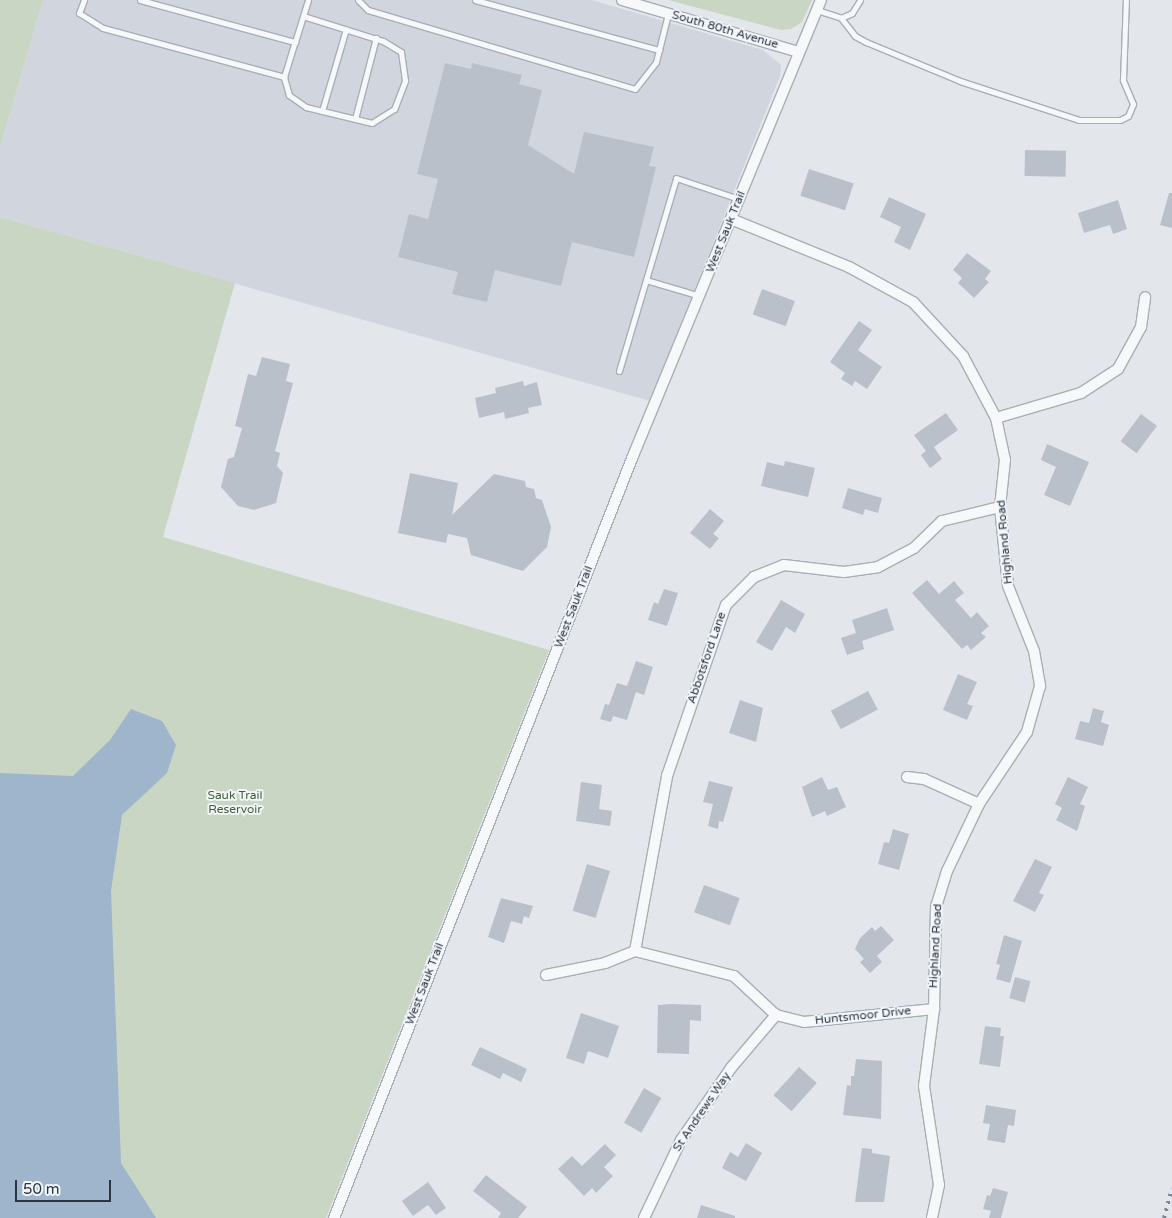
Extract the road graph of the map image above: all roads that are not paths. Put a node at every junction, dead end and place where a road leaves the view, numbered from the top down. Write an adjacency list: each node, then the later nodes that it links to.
1 (84, 0): 18 (lane)
2 (140, 0): 15 (lane)
3 (308, 0): 11 (lane)
4 (358, 0): 16 (lane)
5 (474, 0): 16 (lane)
6 (622, 0): 10 (street, South 80th Avenue)
7 (860, 0): 12 (lane)
8 (1126, 0): 12 (lane)
9 (819, 5): 12 (lane); 17 (street, West Sauk Trail)
10 (668, 14): 16 (lane); 17 (street, South 80th Avenue)
11 (303, 16): 13 (lane); 15 (lane)
12 (840, 18)
13 (346, 29): 14 (lane); 19 (lane)
14 (376, 38): 20 (lane); 20 (lane)
15 (295, 42): 18 (lane)
16 (659, 50)
17 (799, 52): 21 (street, West Sauk Trail)
18 (284, 77): 19 (lane)
19 (322, 111): 20 (lane)
20 (355, 119)
21 (740, 199): 22 (street, West Sauk Trail); 23 (lane)
22 (731, 219): 24 (street, West Sauk Trail); 27 (street, Highland Road)
23 (646, 280): 24 (lane); 26 (lane)
24 (700, 296): 35 (street, West Sauk Trail)
25 (1145, 297): 27 (street)
26 (619, 371)
27 (996, 418): 28 (street, Highland Road)
28 (1000, 507): 30 (street, Highland Road); 31 (street, Abbotsford Lane)
29 (906, 777): 30 (street)
30 (979, 804): 33 (street, Highland Road)
31 (635, 951): 32 (street); 34 (street)
32 (546, 975)
33 (934, 1009): 34 (street, Huntsmoor Drive); 37 (street, Highland Road)
34 (776, 1015): 36 (street, St Andrews Way)
35 (334, 1218)
36 (644, 1218)
37 (932, 1218)

